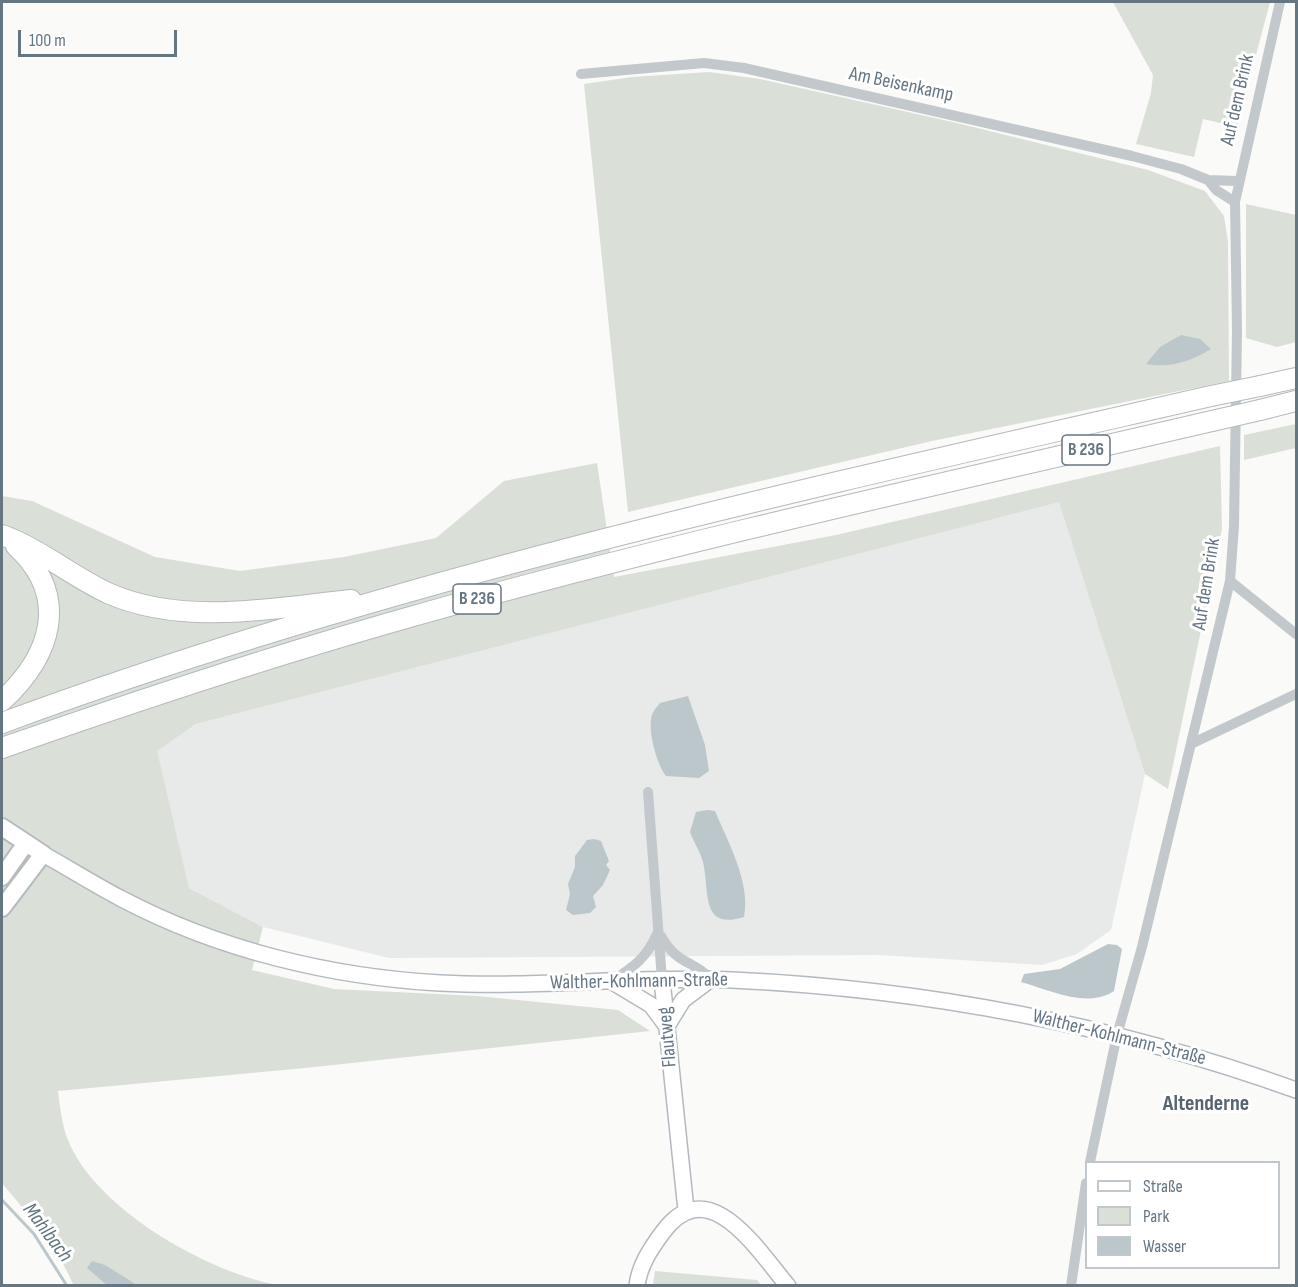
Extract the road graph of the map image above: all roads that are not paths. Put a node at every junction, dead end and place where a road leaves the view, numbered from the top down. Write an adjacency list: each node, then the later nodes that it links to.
1 (1280, 2): 4 (street, Auf dem Brink)
2 (581, 74): 3 (street, Am Beisenkamp)
3 (1208, 180): 4 (street, Am Beisenkamp); 5 (street, Am Beisenkamp)
4 (1238, 181): 5 (street, Auf dem Brink)
5 (1235, 202): 9 (street, Auf dem Brink)
6 (1296, 378): 10 (highway, B 236, bridge)
7 (1296, 402): 16 (highway, B 236, bridge)
8 (3, 536): 10 (highway); 13 (highway)
9 (1230, 580): 11 (street); 15 (street, Auf dem Brink)
10 (387, 597): 14 (highway, B 236)
11 (1296, 634)
12 (1296, 694): 15 (street)
13 (2, 701)
14 (2, 723)
15 (1193, 743): 28 (street, Auf dem Brink)
16 (2, 748)
17 (648, 792): 23 (street, Flautweg)
18 (2, 827): 19 (main road, Walther-Kohlmann-Straße)
19 (26, 843): 20 (main road, Walther-Kohlmann-Straße); 21 (main road)
20 (43, 854): 22 (main road); 26 (main road, Walther-Kohlmann-Straße)
21 (2, 877)
22 (2, 908)
23 (658, 931): 24 (street, Flautweg); 25 (street); 26 (street)
24 (662, 980): 25 (main road, Walther-Kohlmann-Straße); 26 (main road, Walther-Kohlmann-Straße); 27 (main road, Flautweg)
25 (711, 980): 27 (main road); 28 (main road, Walther-Kohlmann-Straße)
26 (611, 981): 27 (main road)
27 (667, 1026): 32 (main road, Flautweg)
28 (1116, 1035): 29 (main road, Walther-Kohlmann-Straße); 30 (street, Auf dem Brink)
29 (1296, 1090)
30 (1090, 1161)
31 (1085, 1191): 35 (street)
32 (686, 1210): 33 (main road); 34 (main road)
33 (636, 1286)
34 (788, 1286)
35 (1071, 1286)

